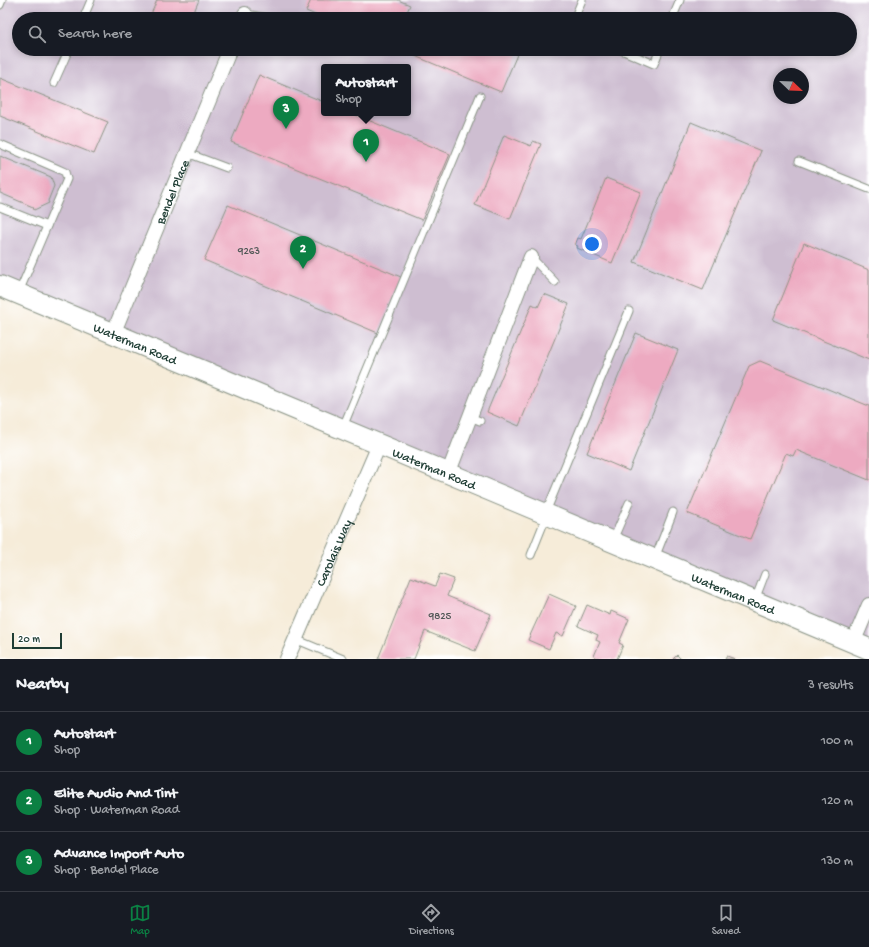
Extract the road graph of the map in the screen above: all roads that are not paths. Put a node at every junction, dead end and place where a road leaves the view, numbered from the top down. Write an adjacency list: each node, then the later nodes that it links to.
1 (2, 0): 5 (lane)
2 (91, 0): 6 (lane)
3 (582, 0): 7 (lane)
4 (680, 0): 8 (lane)
5 (0, 5)
6 (86, 12)
7 (577, 12)
8 (675, 12)
9 (66, 56): 13 (lane)
10 (227, 56): 16 (street, Bendel Place)
11 (635, 56): 12 (lane)
12 (657, 56)
13 (54, 83)
14 (480, 96): 28 (lane)
15 (0, 144): 21 (lane)
16 (188, 153): 18 (lane); 27 (street, Bendel Place)
17 (798, 161): 19 (lane)
18 (228, 168)
19 (869, 189)
20 (0, 207): 21 (lane)
21 (47, 226): 25 (lane)
22 (531, 257): 23 (lane); 30 (street)
23 (555, 282)
24 (0, 286): 25 (main road, Waterman Road)
25 (18, 294): 27 (main road, Waterman Road)
26 (629, 311): 33 (lane)
27 (114, 334): 28 (main road, Waterman Road)
28 (342, 430): 29 (main road, Waterman Road)
29 (379, 445): 30 (main road, Waterman Road); 40 (street, Carolais Way)
30 (448, 474): 33 (main road, Waterman Road)
31 (629, 503): 34 (lane)
32 (673, 512): 36 (lane)
33 (546, 515): 34 (main road, Waterman Road); 35 (lane)
34 (612, 542): 36 (main road, Waterman Road)
35 (531, 555)
36 (654, 560): 38 (main road, Waterman Road)
37 (765, 574): 38 (lane)
38 (754, 601): 41 (main road, Waterman Road)
39 (869, 605): 41 (street)
40 (295, 639): 42 (street, Carolais Way); 43 (lane)
41 (856, 650)
42 (287, 659)
43 (343, 659)

